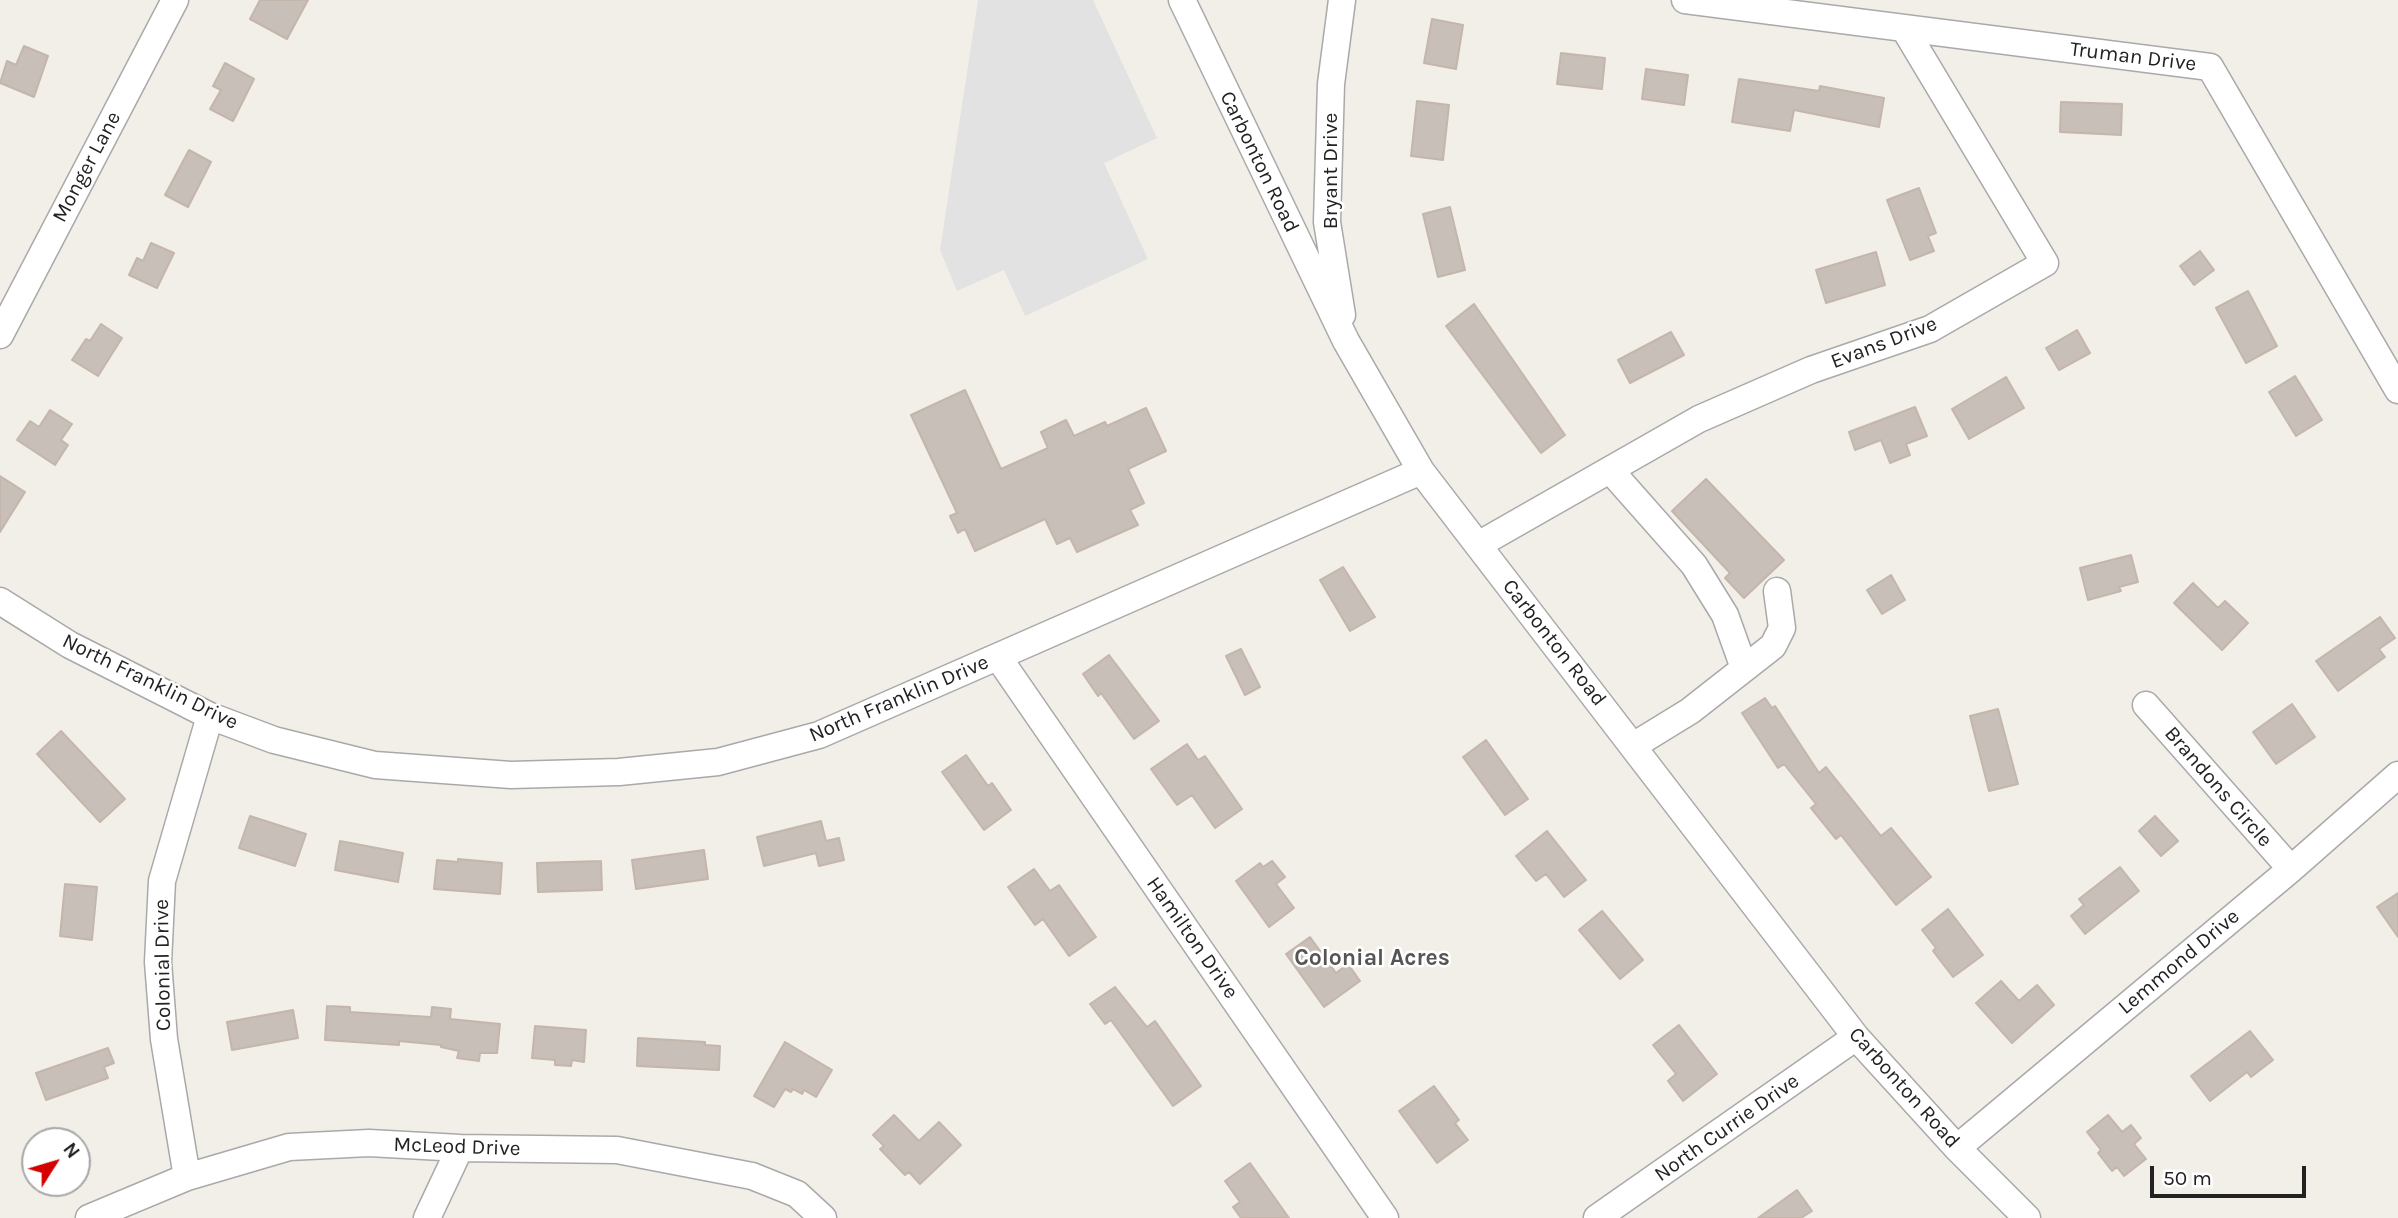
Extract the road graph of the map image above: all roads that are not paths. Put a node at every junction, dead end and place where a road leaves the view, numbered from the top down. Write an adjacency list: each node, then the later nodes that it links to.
1 (175, 0): 6 (street, Monger Lane)
2 (1182, 0): 7 (street, Carbonton Road)
3 (1342, 0): 7 (street, Bryant Drive)
4 (1685, 0): 5 (street, Truman Drive)
5 (1904, 28): 8 (street, Truman Drive); 9 (street, Evans Drive)
6 (0, 335)
7 (1346, 341): 10 (street, Carbonton Road)
8 (2398, 390)
9 (1610, 470): 11 (street, Evans Drive); 15 (street)
10 (1421, 471): 11 (street, Carbonton Road); 14 (street, North Franklin Drive)
11 (1478, 545): 18 (street, Carbonton Road)
12 (1777, 591): 15 (street)
13 (0, 601): 17 (street, North Franklin Drive)
14 (998, 657): 17 (street, North Franklin Drive); 28 (street, Hamilton Drive)
15 (1744, 668): 18 (street)
16 (2146, 705): 20 (street, Brandons Circle)
17 (210, 716): 24 (street, Colonial Drive)
18 (1633, 746): 21 (street, Carbonton Road)
19 (2398, 775): 20 (street, Lemmond Drive)
20 (2291, 869): 22 (street, Lemmond Drive)
21 (1856, 1037): 22 (street, Carbonton Road); 29 (street, North Currie Drive)
22 (1957, 1147): 30 (street, Carbonton Road)
23 (460, 1148): 24 (street, McLeod Drive); 26 (street); 27 (street, McLeod Drive)
24 (187, 1177): 25 (street, McLeod Drive)
25 (89, 1218)
26 (427, 1218)
27 (823, 1218)
28 (1385, 1218)
29 (1597, 1218)
30 (2027, 1218)

